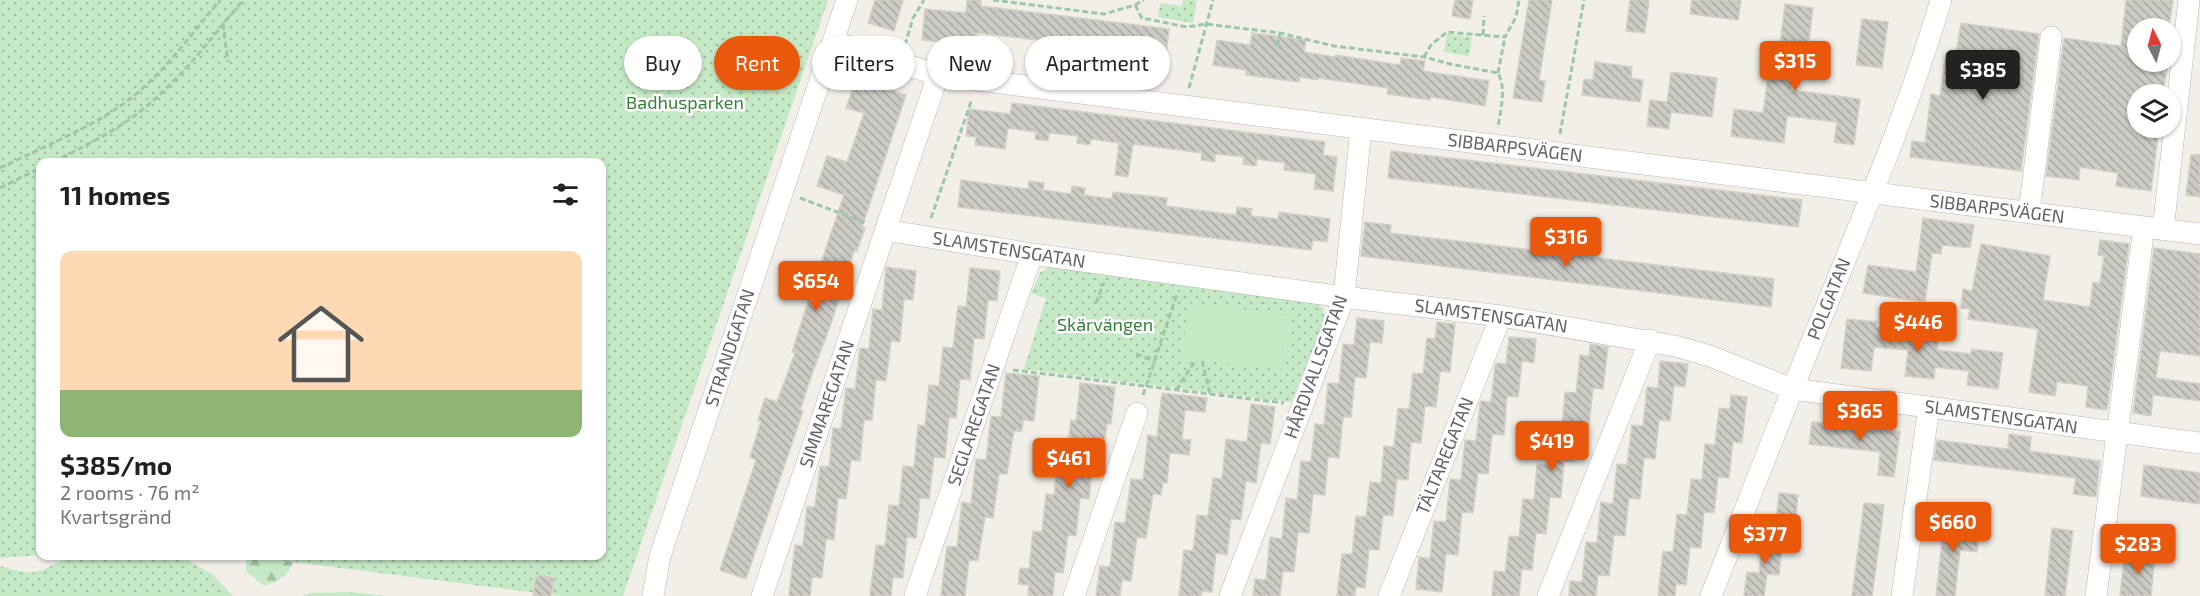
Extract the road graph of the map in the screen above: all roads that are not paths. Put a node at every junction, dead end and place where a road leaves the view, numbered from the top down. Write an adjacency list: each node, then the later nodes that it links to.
1 (847, 0): 4 (street, STRANDGATAN)
2 (1941, 0): 10 (street, POLGATAN)
3 (2189, 0): 12 (street)
4 (836, 36)
5 (2051, 37): 11 (street)
6 (1013, 84): 9 (street, SIBBARPSVÄGEN)
7 (817, 90): 24 (street, STRANDGATAN)
8 (933, 90): 13 (street, SIMMAREGATAN)
9 (1361, 128): 10 (street, SIBBARPSVÄGEN); 16 (street, HÅRDVALLSGATAN)
10 (1872, 193): 11 (street, SIBBARPSVÄGEN); 19 (street, POLGATAN)
11 (2029, 213): 12 (street, SIBBARPSVÄGEN)
12 (2154, 228): 14 (street, SIBBARPSVÄGEN); 22 (street)
13 (885, 230): 15 (street, SLAMSTENSGATAN); 25 (street, SIMMAREGATAN)
14 (2200, 234)
15 (1032, 254): 16 (street, SLAMSTENSGATAN); 26 (street, SEGLAREGATAN)
16 (1344, 297): 17 (street, SLAMSTENSGATAN); 28 (street, HÅRDVALLSGATAN)
17 (1501, 316): 18 (street, SLAMSTENSGATAN); 29 (street, TÄLTAREGATAN)
18 (1650, 340): 19 (street, SLAMSTENSGATAN); 30 (street)
19 (1792, 389): 20 (street, SLAMSTENSGATAN); 31 (street, POLGATAN)
20 (1929, 407): 22 (street, SLAMSTENSGATAN); 32 (street)
21 (1137, 413): 27 (street)
22 (2118, 432): 23 (street, SLAMSTENSGATAN); 33 (street)
23 (2200, 443)
24 (653, 596)
25 (762, 596)
26 (915, 596)
27 (1074, 596)
28 (1230, 596)
29 (1389, 596)
30 (1548, 596)
31 (1711, 596)
32 (1902, 596)
33 (2096, 596)

